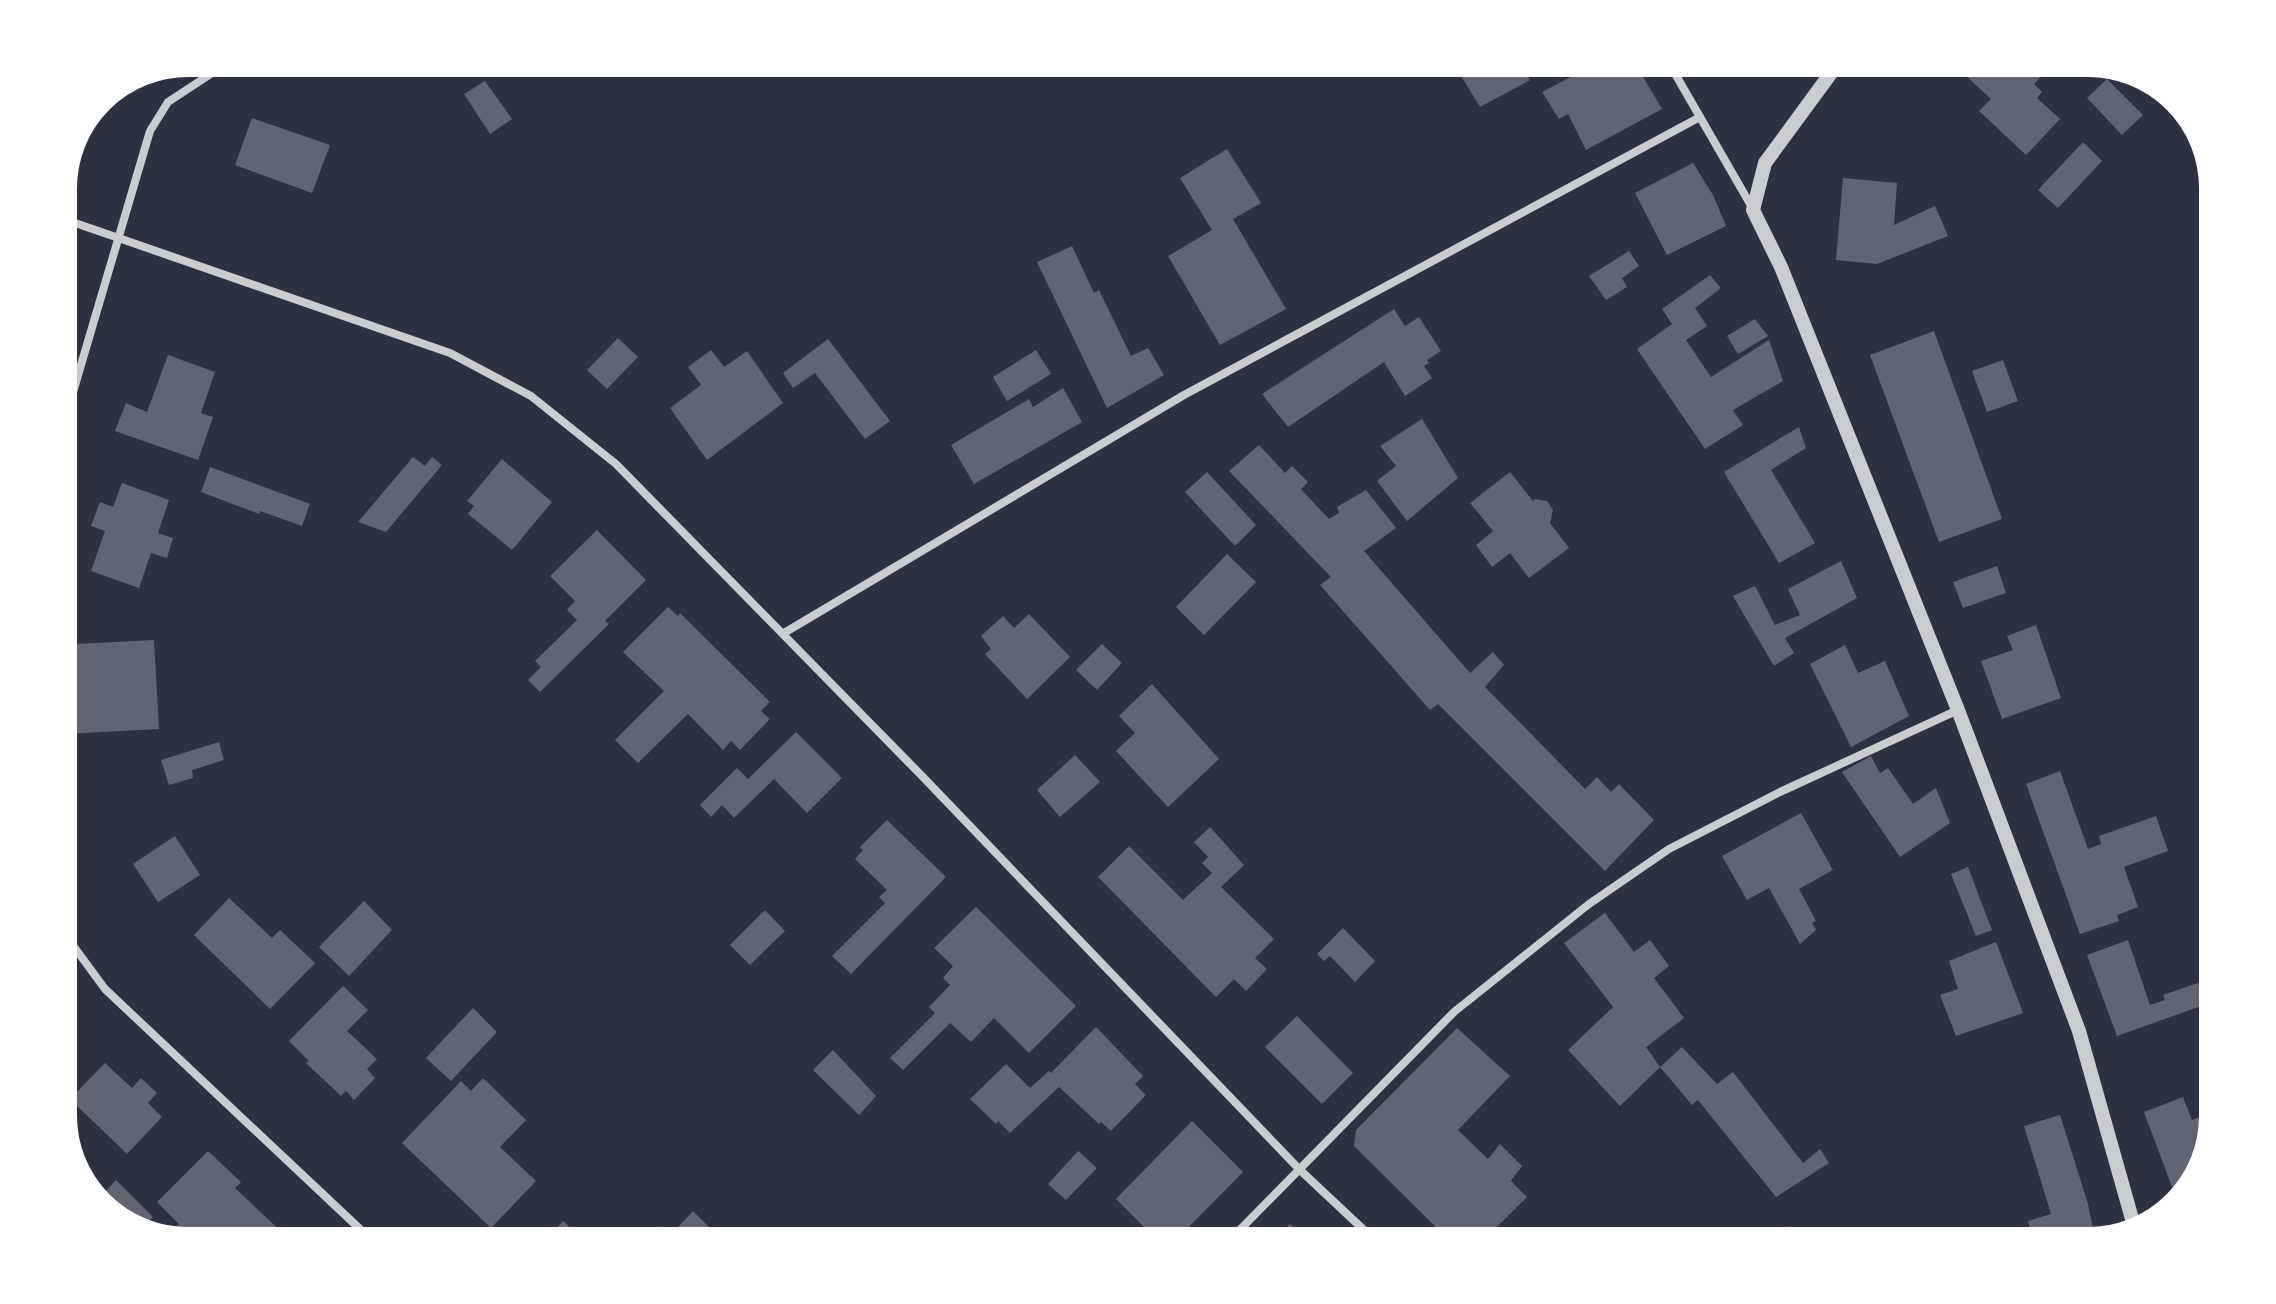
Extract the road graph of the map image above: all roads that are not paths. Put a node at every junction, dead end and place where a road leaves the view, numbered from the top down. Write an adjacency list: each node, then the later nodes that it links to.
1 (214, 72): 7 (street)
2 (1674, 72): 4 (street)
3 (1832, 72): 5 (street)
4 (1700, 117): 5 (street); 9 (street)
5 (1753, 210): 10 (street)
6 (72, 222): 7 (street)
7 (117, 239): 8 (street); 9 (street)
8 (72, 395)
9 (784, 633): 12 (street)
10 (1958, 710): 12 (street); 13 (street)
11 (72, 944): 14 (street)
12 (1300, 1170): 15 (street); 16 (street)
13 (2133, 1222)
14 (363, 1232)
15 (1238, 1232)
16 (1366, 1232)

